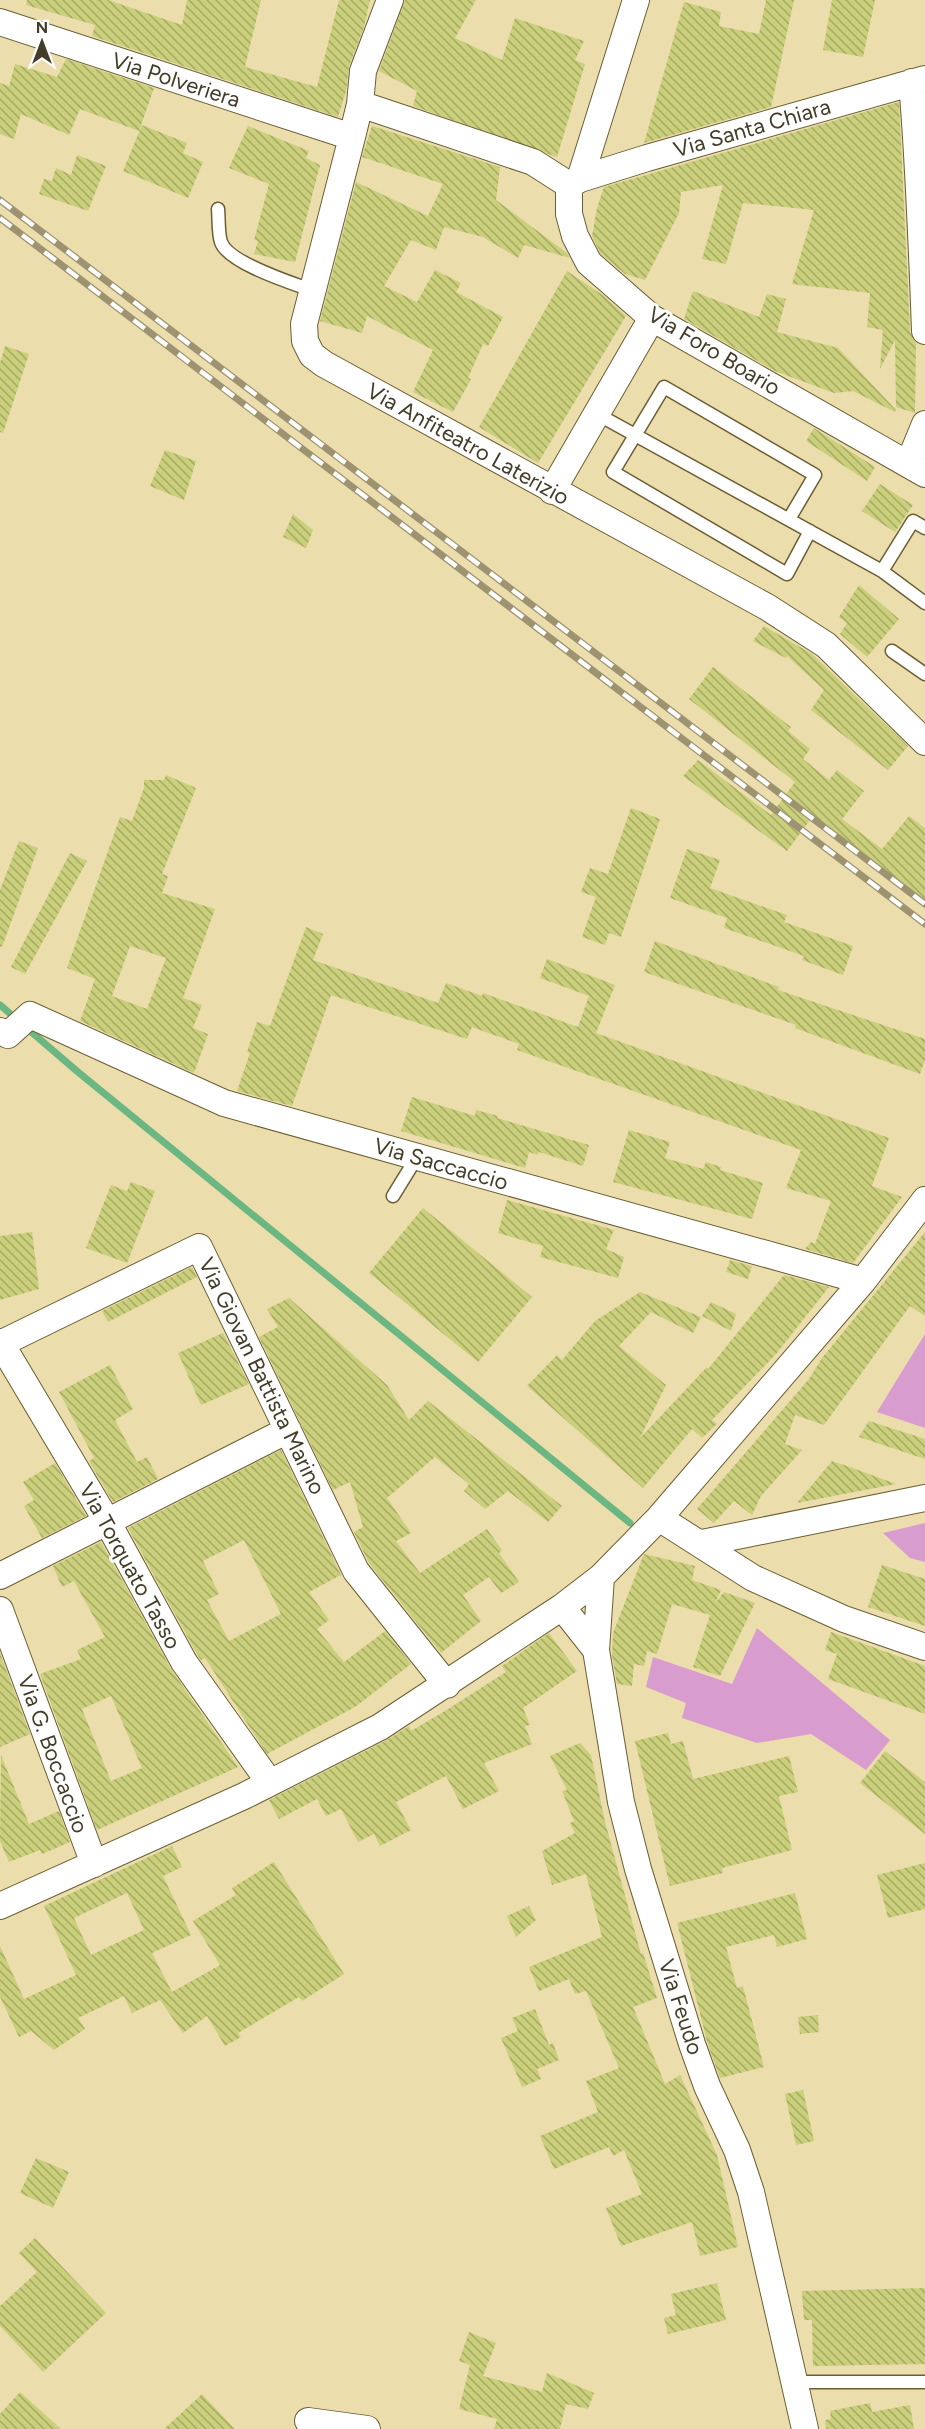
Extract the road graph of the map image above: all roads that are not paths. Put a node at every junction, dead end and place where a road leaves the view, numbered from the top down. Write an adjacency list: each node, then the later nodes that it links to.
1 (390, 0): 5 (street, Via Anfiteatro Laterizio)
2 (636, 0): 7 (street, Via Foro Boario)
3 (0, 22): 6 (street, Via Polveriera)
4 (918, 80): 7 (street, Via Santa Chiara); 10 (street)
5 (360, 104): 6 (street, Via Anfiteatro Laterizio); 7 (street)
6 (352, 137): 9 (street, Via Anfiteatro Laterizio)
7 (574, 182): 11 (street, Via Foro Boario)
8 (218, 209): 9 (lane)
9 (311, 290): 16 (street, Via Anfiteatro Laterizio)
10 (925, 315)
11 (652, 318): 12 (street); 15 (street, Via Foro Boario)
12 (597, 414): 14 (lane); 16 (street)
13 (925, 424): 15 (street)
14 (636, 434): 17 (lane); 17 (lane); 19 (lane)
15 (917, 469)
16 (552, 491): 24 (street, Via Anfiteatro Laterizio)
17 (789, 519): 19 (lane)
18 (925, 528): 20 (lane)
19 (810, 531): 20 (lane)
20 (882, 571): 21 (lane)
21 (925, 603)
22 (892, 651): 23 (lane)
23 (925, 674)
24 (925, 742)
25 (4, 1033): 26 (street, Via Saccaccio)
26 (417, 1157): 27 (lane); 29 (street, Via Saccaccio)
27 (393, 1196)
28 (925, 1200): 29 (street)
29 (863, 1281): 33 (street)
30 (0, 1343): 31 (street, Via Giovan Battista Marino); 34 (street, Via Torquato Tasso)
31 (288, 1430): 34 (street); 42 (street, Via Giovan Battista Marino)
32 (925, 1498): 35 (street)
33 (659, 1518): 35 (street); 37 (street)
34 (108, 1523): 36 (street); 43 (street, Via Torquato Tasso)
35 (702, 1543): 40 (street)
36 (0, 1576)
37 (601, 1577): 38 (street); 41 (street, Via Feudo)
38 (562, 1607): 41 (street); 42 (street)
39 (0, 1610): 44 (street, Via G. Boccaccio)
40 (925, 1647)
41 (596, 1650): 46 (street, Via Feudo)
42 (447, 1685): 43 (street)
43 (270, 1783): 44 (street)
44 (94, 1864): 45 (street)
45 (0, 1906)
46 (795, 2382): 47 (lane); 50 (street, Via Feudo)
47 (925, 2382)
48 (308, 2421): 49 (street)
49 (367, 2429)
50 (805, 2429)

